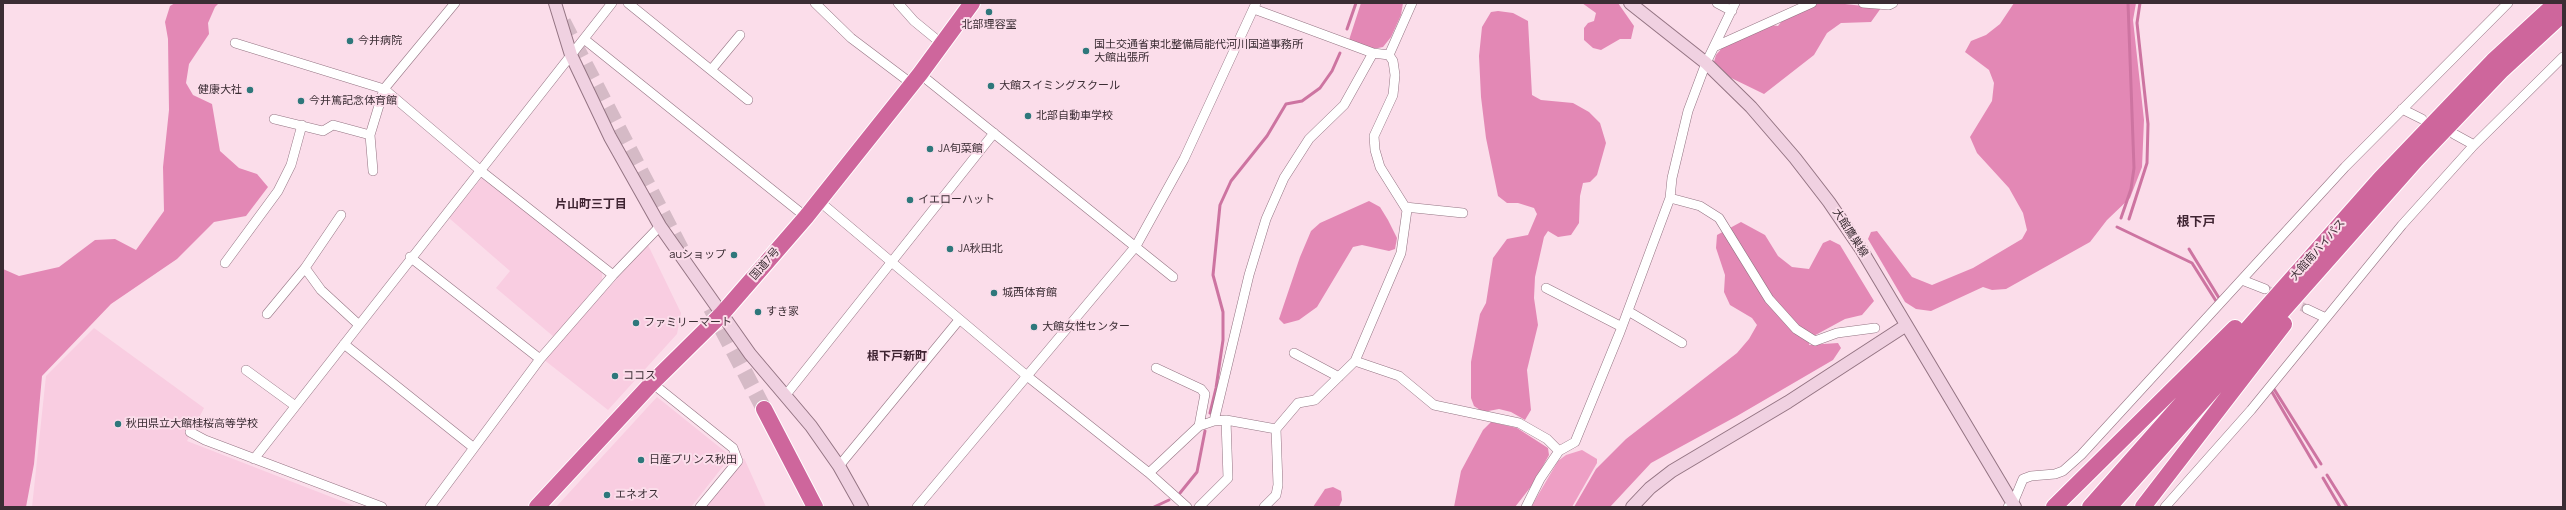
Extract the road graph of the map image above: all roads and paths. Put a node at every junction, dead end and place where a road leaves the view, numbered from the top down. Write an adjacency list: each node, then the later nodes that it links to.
1 (455, 3): 31 (street)
2 (555, 3): 25 (street)
3 (612, 3): 20 (street)
4 (628, 3): 29 (street)
5 (815, 3): 30 (street)
6 (898, 3): 22 (street)
7 (972, 3): 22 (highway, 国道7号)
8 (1412, 3): 26 (street)
9 (1630, 3): 28 (street, 大館鷹巣線)
10 (1717, 3): 17 (street)
11 (1812, 3): 23 (street)
12 (1862, 3): 13 (street)
13 (1893, 3)
14 (2508, 3): 33 (street)
15 (2556, 3): 43 (highway, 大館南バイパス)
16 (1255, 6): 24 (street); 52 (street)
17 (1733, 7): 23 (street)
18 (2563, 14): 47 (highway, 大館南バイパス)
19 (740, 35): 29 (street)
20 (584, 39): 25 (street); 50 (street)
21 (235, 43): 31 (street)
22 (942, 44): 30 (highway, 国道7号)
23 (1714, 47): 28 (street)
24 (1373, 53): 26 (street); 86 (street)
25 (571, 55): 42 (street); 51 (street)
26 (1389, 55): 46 (street)
27 (2563, 57): 40 (street)
28 (1706, 63): 44 (street); 69 (street, 大館鷹巣線)
29 (711, 70): 32 (street)
30 (916, 79): 37 (street); 45 (highway, 国道7号)
31 (384, 89): 39 (street); 42 (street)
32 (748, 100)
33 (2402, 109): 35 (street); 59 (street)
34 (274, 119): 36 (street)
35 (2422, 119)
36 (302, 126): 39 (street); 55 (street)
37 (994, 133): 52 (street); 54 (street)
38 (2454, 134): 40 (street)
39 (370, 135): 41 (street)
40 (2474, 145): 66 (street)
41 (373, 171)
42 (481, 171): 53 (street); 57 (street)
43 (2380, 179): 110 (highway); 111 (highway, 大館南バイパス)
44 (1670, 198): 63 (street); 71 (street)
45 (819, 201): 50 (highway, 国道7号); 54 (street)
46 (1405, 207): 48 (street); 76 (street)
47 (2370, 212): 112 (highway, 大館南バイパス); 113 (highway)
48 (1463, 213)
49 (340, 215): 56 (street)
50 (806, 217): 65 (highway, 国道7号)
51 (660, 226): 57 (street); 65 (street)
52 (1136, 246): 58 (street); 79 (street)
53 (410, 257): 68 (street); 75 (street)
54 (893, 262): 67 (street); 82 (street)
55 (225, 263)
56 (305, 268): 64 (street); 68 (street)
57 (612, 275): 75 (street)
58 (1173, 277)
59 (2242, 280): 61 (street); 96 (street)
60 (1546, 288): 70 (street)
61 (2265, 289)
62 (2306, 309): 66 (street)
63 (1628, 311): 70 (street); 72 (street)
64 (267, 314)
65 (721, 315): 81 (highway, 国道7号); 82 (street)
66 (2326, 318): 114 (street)
67 (959, 320): 79 (street); 93 (street)
68 (359, 325): 73 (street)
69 (1905, 326): 96 (street, 大館鷹巣線); 109 (street)
70 (1622, 327): 91 (street)
71 (1875, 328)
72 (1682, 343)
73 (344, 344): 83 (street); 90 (street)
74 (1294, 353): 80 (street)
75 (540, 359): 90 (street)
76 (1355, 361): 80 (street); 91 (street)
77 (1156, 368): 87 (street)
78 (246, 370): 83 (street)
79 (1027, 376): 94 (street); 104 (street)
80 (1339, 377): 88 (street)
81 (652, 383): 99 (highway, 国道7号); 100 (street)
82 (786, 396): 93 (street)
83 (294, 405): 92 (street)
84 (764, 409): 95 (highway)
85 (1226, 420): 86 (street); 88 (street); 106 (street)
86 (1214, 421): 87 (street)
87 (1199, 426): 94 (street)
88 (1276, 429): 107 (street)
89 (190, 432): 92 (street)
90 (474, 448): 98 (street)
91 (1559, 451): 108 (street)
92 (254, 459): 97 (street)
93 (839, 466): 103 (street)
94 (1149, 473): 105 (street)
95 (797, 474): 101 (highway); 102 (highway)
96 (2012, 506)
97 (382, 507)
98 (430, 507)
99 (538, 507)
100 (700, 507)
101 (811, 507)
102 (815, 507)
103 (862, 507)
104 (917, 507)
105 (1187, 507)
106 (1199, 507)
107 (1264, 507)
108 (1526, 507)
109 (1632, 507)
110 (2054, 507)
111 (2090, 507)
112 (2109, 507)
113 (2144, 507)
114 (2165, 507)

